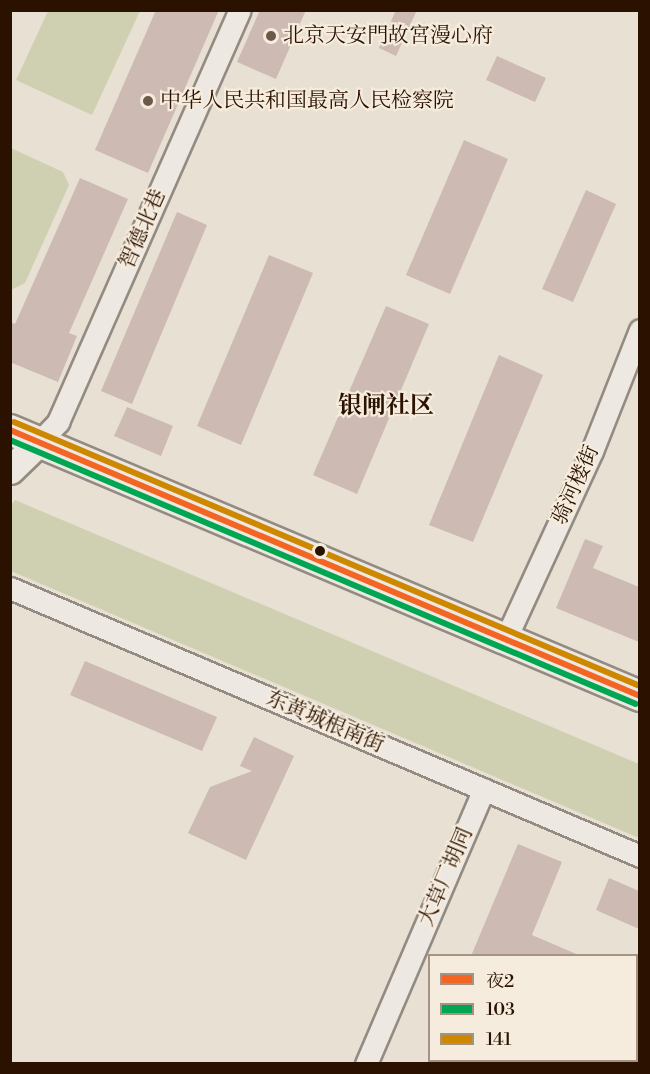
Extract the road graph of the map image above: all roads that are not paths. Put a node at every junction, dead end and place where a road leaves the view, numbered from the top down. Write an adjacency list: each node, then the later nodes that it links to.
1 (240, 10): 4 (street, 智德北巷)
2 (639, 330): 7 (street, 骑河楼街)
3 (10, 430): 4 (main road)
4 (39, 442): 5 (street); 7 (main road)
5 (10, 470)
6 (10, 588): 9 (street, 东黄城根南街)
7 (506, 638): 8 (main road)
8 (639, 696)
9 (484, 789): 10 (street, 东黄城根南街); 11 (street, 大草厂胡同)
10 (639, 856)
11 (422, 953): 12 (street, 大草厂胡同)
12 (366, 1064)

